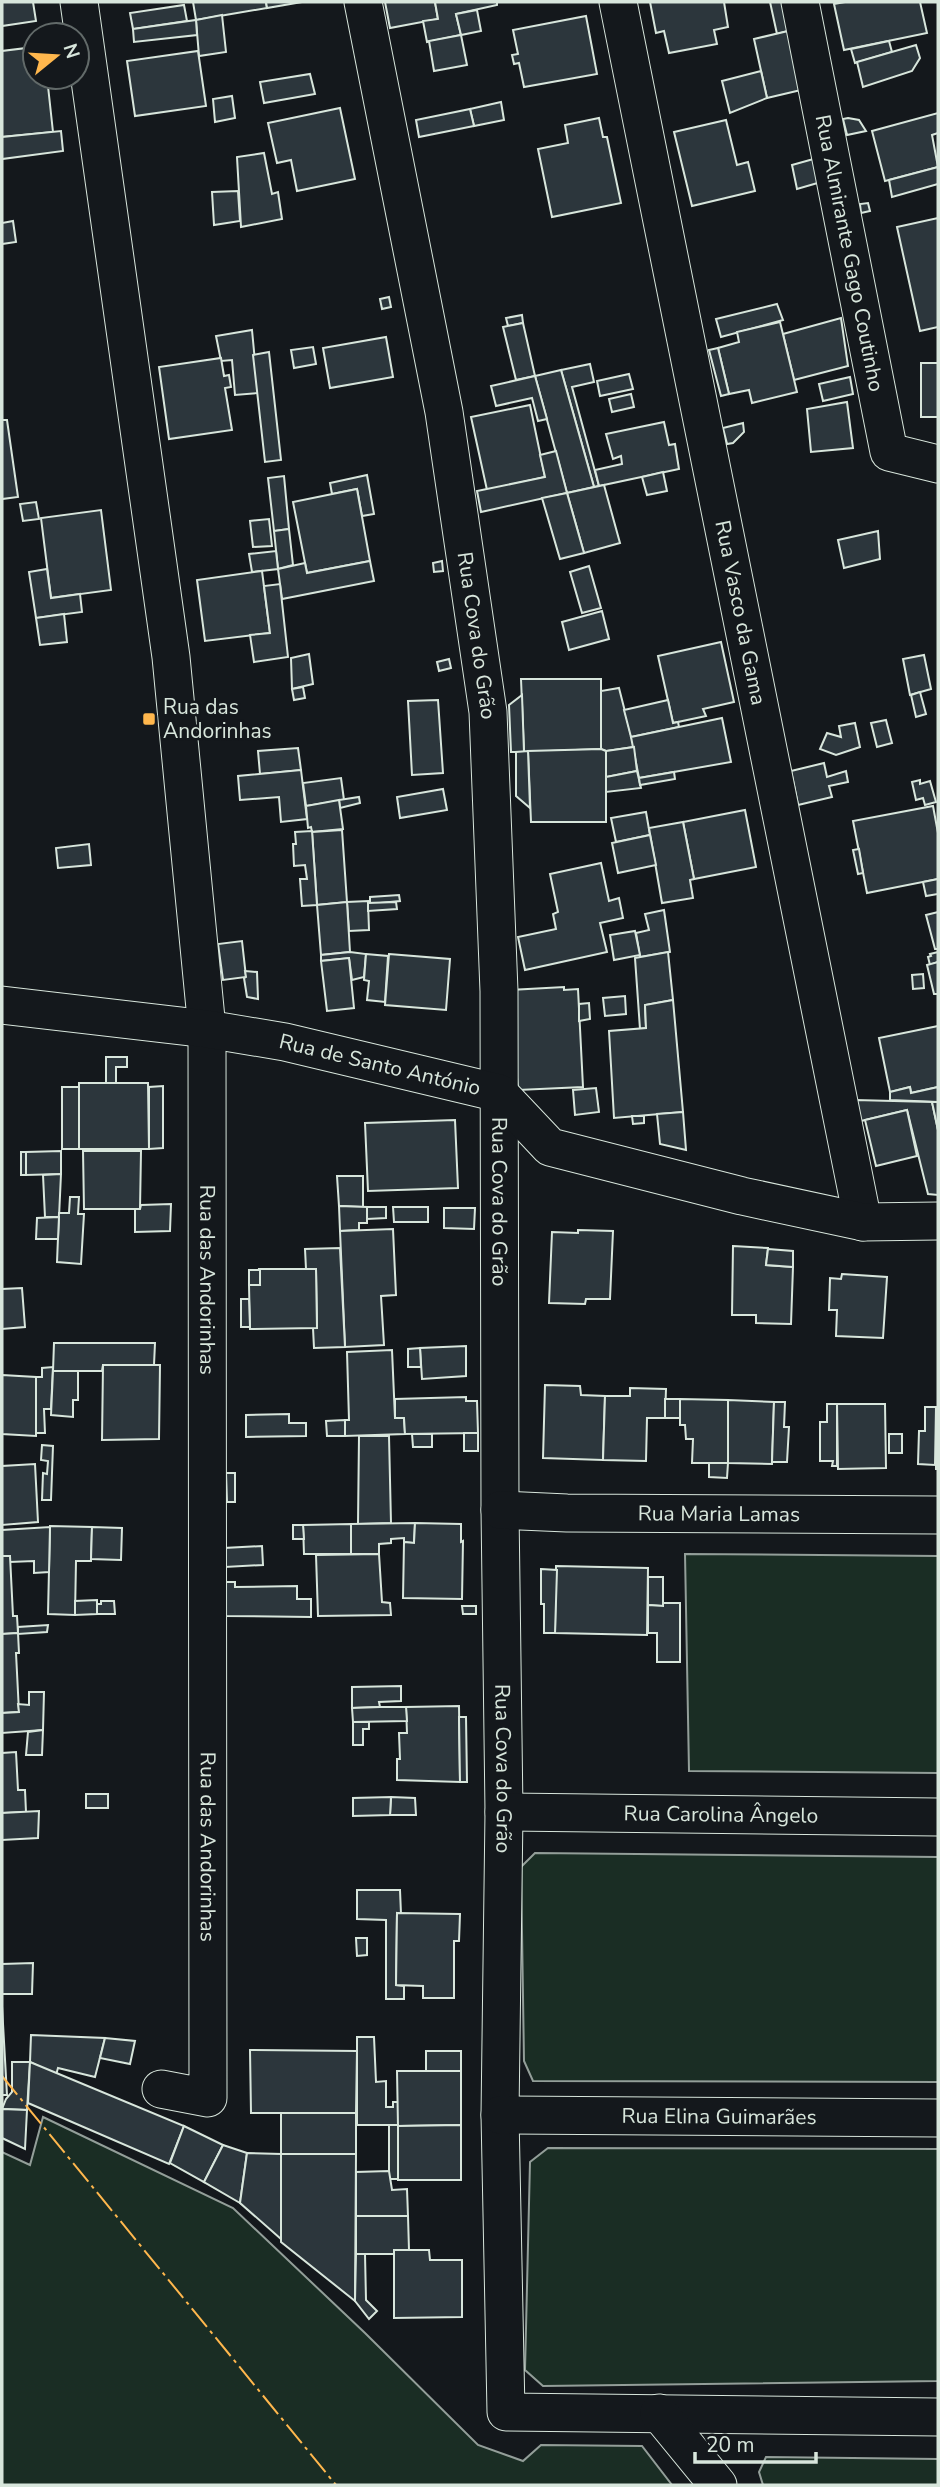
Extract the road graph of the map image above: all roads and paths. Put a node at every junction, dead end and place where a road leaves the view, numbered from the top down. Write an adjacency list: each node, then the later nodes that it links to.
1 (79, 2): 7 (street, Rua das Andorinhas)
2 (363, 2): 8 (street, Rua Cova do Grão)
3 (618, 2): 10 (street, Rua Vasco da Gama)
4 (800, 2): 5 (street, Rua Almirante Gago Coutinho)
5 (938, 464)
6 (2, 1005): 7 (street, Rua de Santo António)
7 (207, 1029): 8 (street, Rua de Santo António); 15 (street, Rua das Andorinhas)
8 (499, 1093): 10 (street, Rua de Santo António); 11 (street, Rua Cova do Grão)
9 (938, 1221): 10 (street, Rua de Santo António)
10 (863, 1222)
11 (500, 1510): 12 (street, Rua Maria Lamas); 13 (street, Rua Cova do Grão)
12 (938, 1516)
13 (504, 1812): 14 (street, Rua Carolina Ângelo); 16 (street, Rua Cova do Grão)
14 (938, 1817)
15 (162, 2089)
16 (500, 2115): 17 (street, Rua Elina Guimarães); 18 (street, Rua Cova do Grão)
17 (938, 2119)
18 (659, 2413): 19 (street); 20 (street)
19 (938, 2417)
20 (718, 2485)

